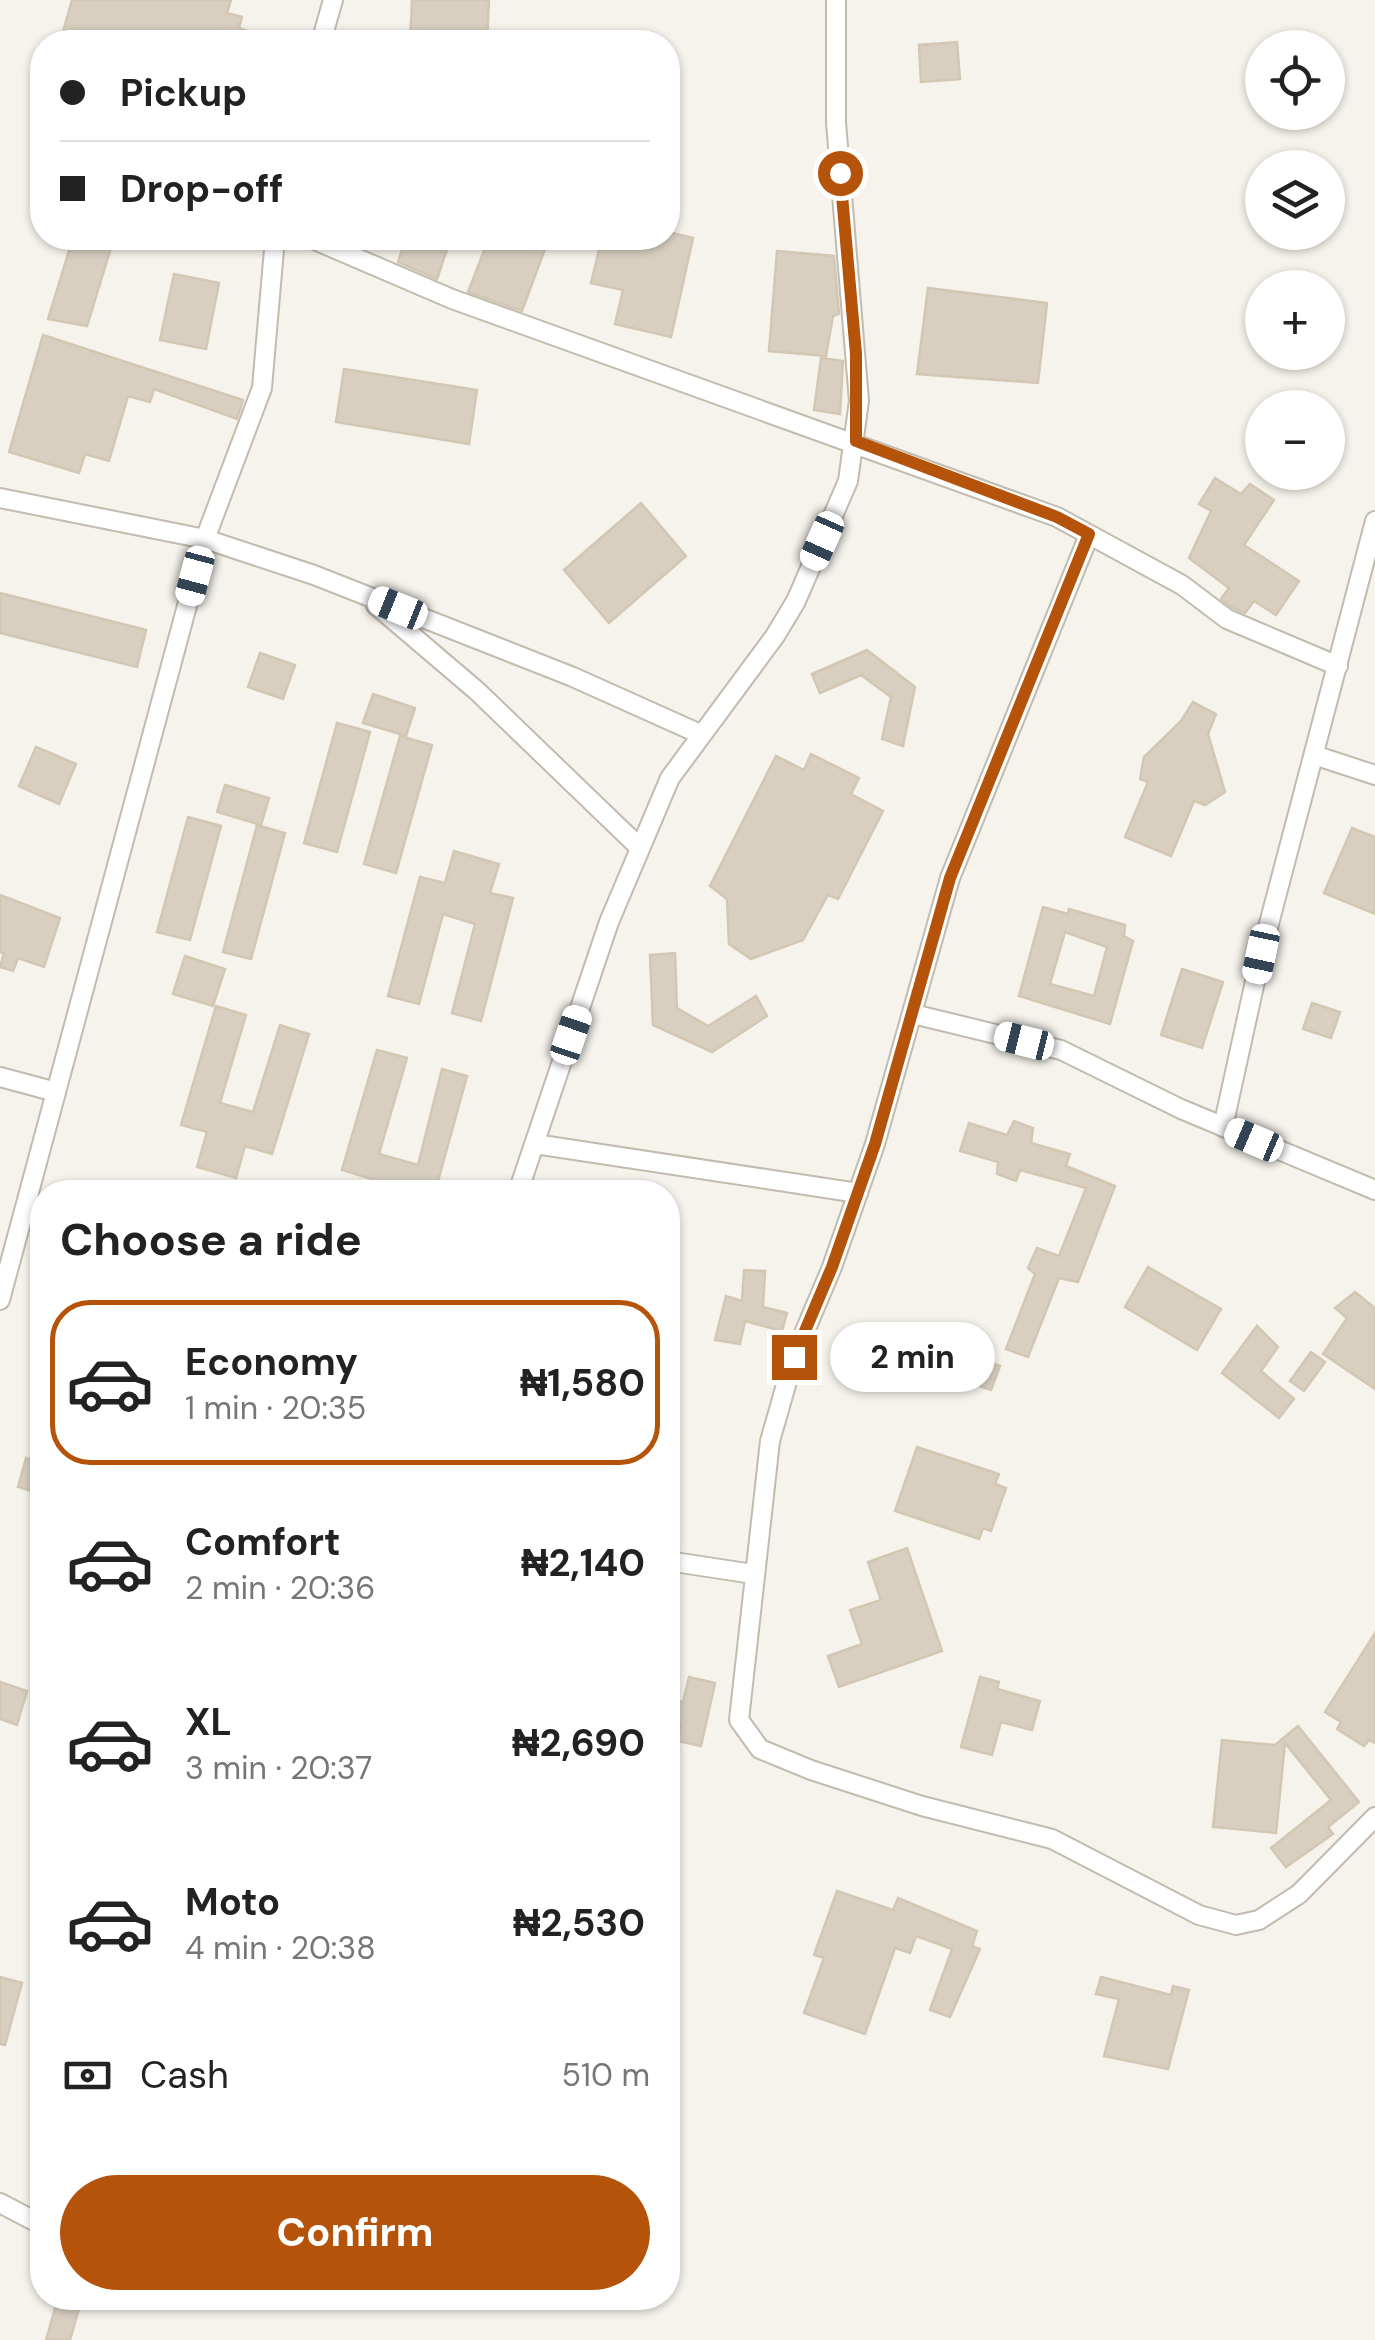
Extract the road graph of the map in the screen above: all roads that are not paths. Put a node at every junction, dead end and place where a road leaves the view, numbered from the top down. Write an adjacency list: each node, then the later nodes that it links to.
1 (334, 0): 3 (street)
2 (836, 0): 6 (street)
3 (325, 30)
4 (274, 250): 10 (street)
5 (338, 250): 6 (street)
6 (856, 441): 9 (street); 13 (street)
7 (0, 498): 10 (street)
8 (1375, 521): 12 (street)
9 (1089, 534): 12 (street); 17 (street)
10 (205, 538): 11 (street); 19 (street)
11 (364, 595): 13 (street); 16 (street)
12 (1338, 666): 14 (street)
13 (700, 734): 16 (street)
14 (1314, 755): 15 (street); 20 (street)
15 (1375, 775)
16 (640, 848): 21 (street)
17 (914, 1014): 20 (street); 26 (street)
18 (0, 1077): 19 (street)
19 (56, 1092): 22 (street)
20 (1223, 1127): 25 (street)
21 (535, 1144): 23 (street); 26 (street)
22 (32, 1180)
23 (522, 1180)
24 (30, 1189): 27 (street)
25 (1375, 1190)
26 (858, 1193): 29 (street)
27 (0, 1300)
28 (680, 1563): 29 (street)
29 (753, 1574): 30 (street)
30 (1375, 1817)
31 (0, 2203): 32 (street)
32 (30, 2218)

